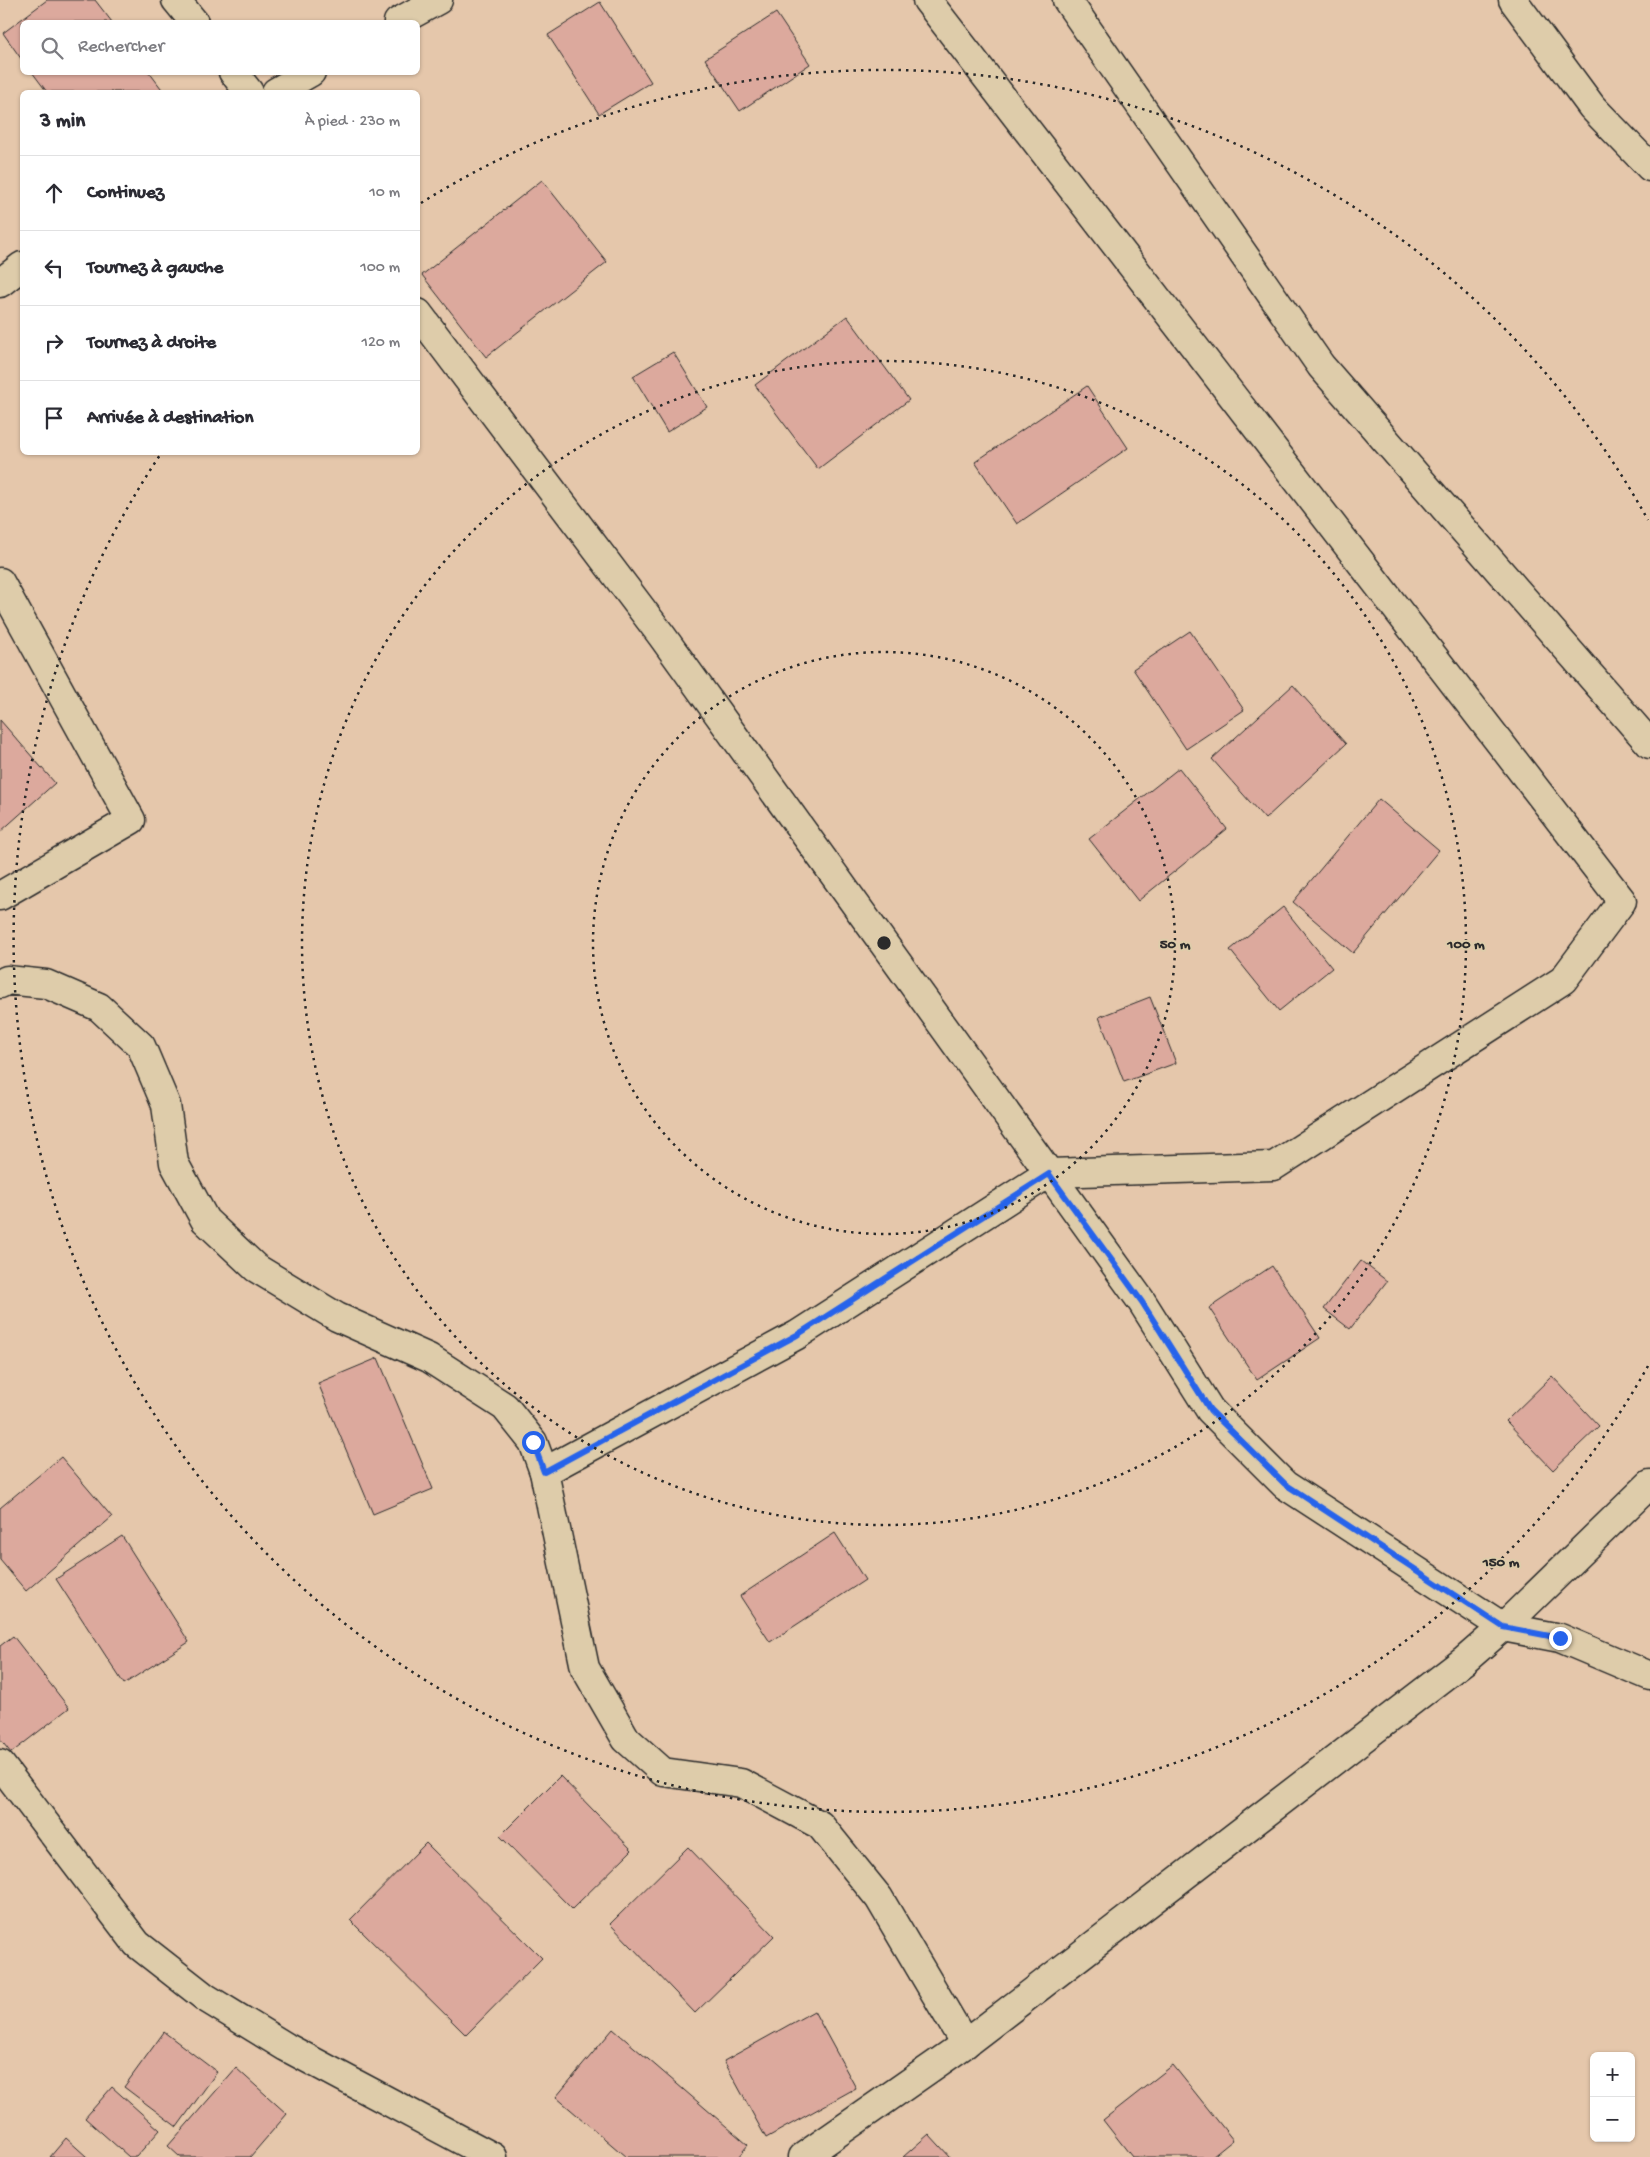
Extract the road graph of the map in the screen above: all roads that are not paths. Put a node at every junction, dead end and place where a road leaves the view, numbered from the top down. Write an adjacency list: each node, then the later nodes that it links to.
1 (176, 0): 6 (street)
2 (438, 0): 7 (street)
3 (927, 0): 20 (street)
4 (1067, 0): 17 (street)
5 (1513, 0): 12 (street)
6 (192, 20)
7 (402, 20)
8 (236, 75): 10 (street)
9 (306, 75): 11 (street)
10 (248, 90)
11 (280, 90)
12 (1650, 167)
13 (20, 268): 14 (street)
14 (0, 283)
15 (420, 317): 20 (street)
16 (0, 582): 18 (street)
17 (1650, 744)
18 (0, 896)
19 (2, 978): 21 (street)
20 (1049, 1174): 21 (street); 23 (street)
21 (544, 1472): 26 (street)
22 (1650, 1484): 23 (street)
23 (1503, 1627): 24 (street); 26 (street)
24 (1650, 1676)
25 (0, 1764): 27 (street)
26 (965, 2044): 28 (street)
27 (493, 2157)
28 (803, 2157)

